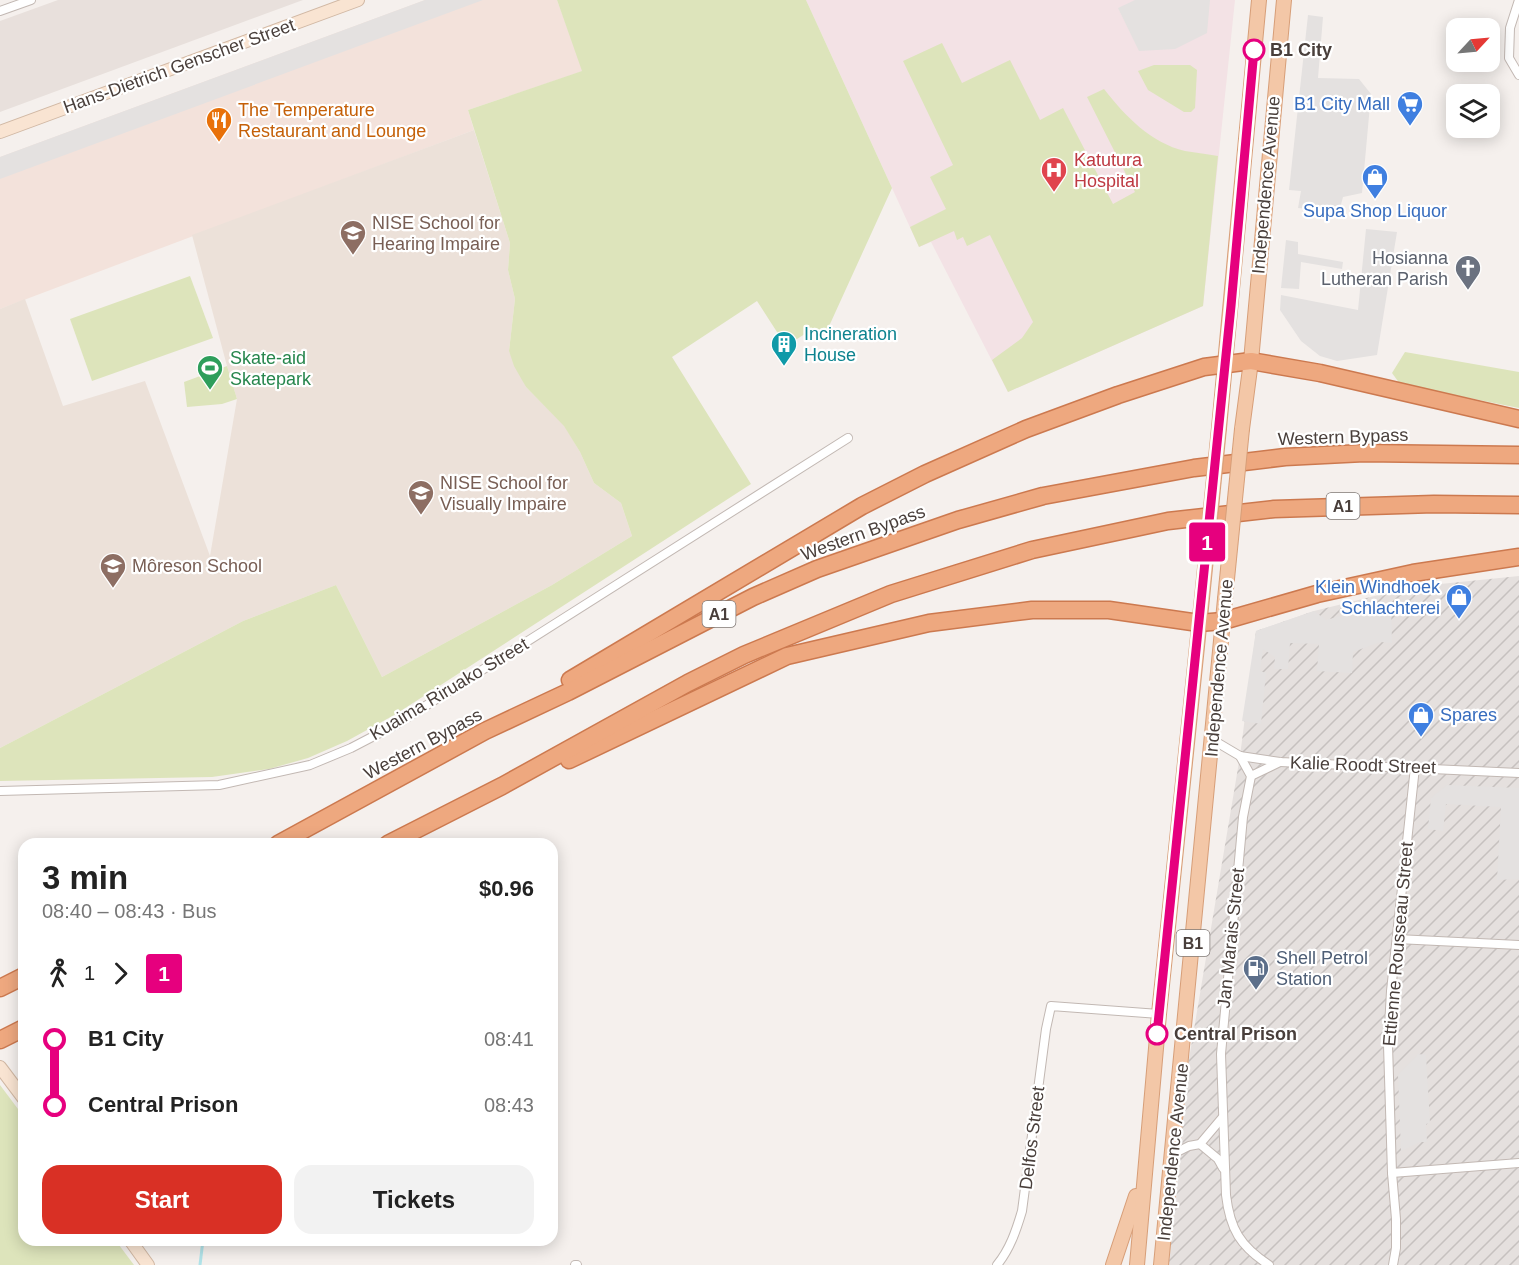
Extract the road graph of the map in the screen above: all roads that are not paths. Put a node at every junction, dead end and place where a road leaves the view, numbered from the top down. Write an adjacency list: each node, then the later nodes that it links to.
1 (31, 0): 6 (street)
2 (358, 0): 8 (street, Hans-Dietrich Genscher Street)
3 (1259, 0): 10 (main road, Independence Avenue)
4 (1284, 0): 9 (main road, Independence Avenue)
5 (1519, 0): 7 (street)
6 (0, 11)
7 (1519, 75)
8 (0, 132)
9 (1251, 361): 10 (highway); 11 (highway); 16 (main road, Independence Avenue / B1, bridge)
10 (1224, 364): 17 (main road, Independence Avenue / B1, bridge); 18 (highway)
11 (1519, 419)
12 (848, 438): 26 (street, Kuaima Riruako Street)
13 (1519, 455): 18 (highway, Western Bypass / A1)
14 (1519, 505): 25 (highway, A1)
15 (1519, 557): 16 (highway)
16 (1223, 621): 17 (highway); 19 (main road, Independence Avenue / B1)
17 (1199, 623): 25 (highway); 33 (main road, Independence Avenue / B1)
18 (485, 732): 27 (highway, Western Bypass / A1)
19 (1213, 740): 20 (street, Kalie Roodt Street); 41 (main road, Independence Avenue / B1)
20 (1240, 756): 21 (street, Kalie Roodt Street); 24 (street)
21 (1281, 762): 22 (street, Kalie Roodt Street); 24 (street)
22 (1415, 767): 23 (street, Kalie Roodt Street); 29 (street, Ettienne Rousseau Street)
23 (1519, 773)
24 (1251, 776): 38 (street, Jan Marais Street)
25 (502, 786): 28 (highway, A1)
26 (0, 791)
27 (289, 838)
28 (400, 838)
29 (1397, 939): 30 (street); 44 (street, Ettienne Rousseau Street)
30 (1519, 945)
31 (18, 979): 32 (highway)
32 (0, 988)
33 (1159, 1014): 40 (main road, Independence Avenue / B1); 47 (street, Delfos Street)
34 (18, 1031): 35 (highway)
35 (0, 1040)
36 (0, 1067): 37 (street)
37 (18, 1091)
38 (1222, 1118): 39 (street); 43 (street, Jan Marais Street)
39 (1200, 1144): 41 (street); 43 (street)
40 (1147, 1149): 48 (main road, B1); 49 (main road, Independence Avenue / B1)
41 (1173, 1154): 50 (main road, Independence Avenue / B1)
42 (1519, 1163): 44 (street)
43 (1225, 1171): 51 (street, Jan Marais Street)
44 (1392, 1173): 52 (street, Ettienne Rousseau Street)
45 (134, 1246): 46 (street)
46 (148, 1265)
47 (997, 1265)
48 (1113, 1265)
49 (1137, 1265)
50 (1161, 1265)
51 (1269, 1265)
52 (1393, 1265)

